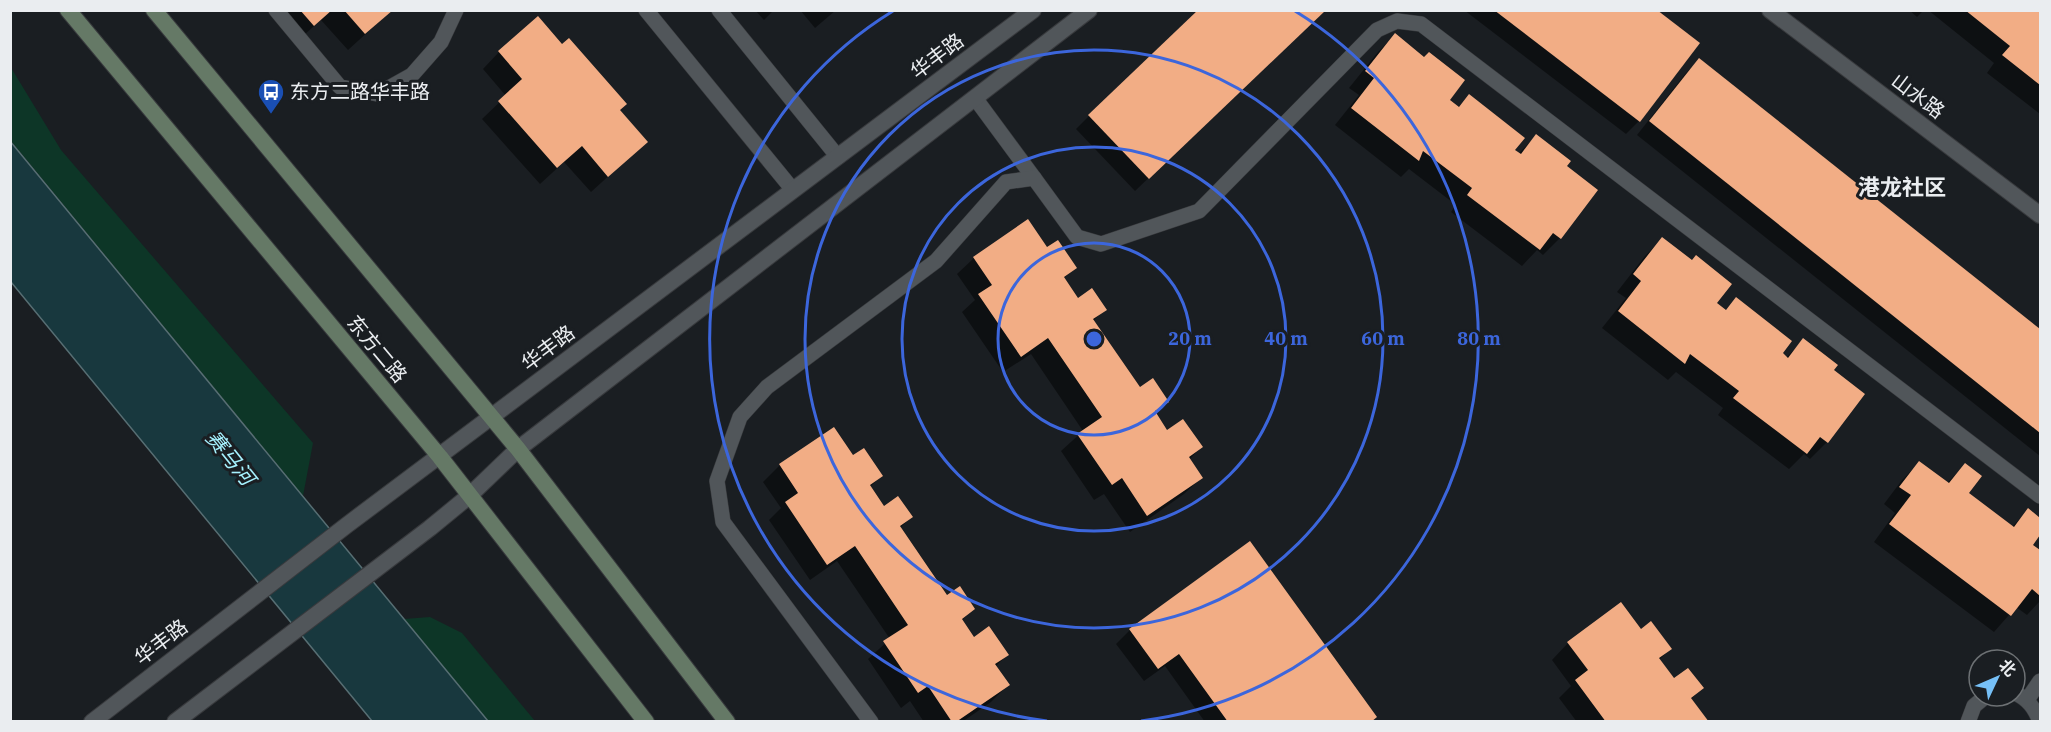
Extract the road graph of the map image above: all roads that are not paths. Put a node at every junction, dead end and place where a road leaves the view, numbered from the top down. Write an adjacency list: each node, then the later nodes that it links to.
1 (68, 10): 17 (main road, 东方二路)
2 (154, 10): 15 (main road)
3 (276, 10): 4 (lane)
4 (456, 10)
5 (646, 10): 13 (lane)
6 (719, 10): 11 (lane)
7 (1032, 10): 11 (street, 华丰路)
8 (1089, 10): 10 (street)
9 (1770, 10): 14 (street, 山水路)
10 (975, 98): 12 (lane); 16 (street)
11 (838, 157): 13 (street, 华丰路)
12 (1034, 178): 19 (lane); 27 (lane)
13 (793, 190): 15 (street, 华丰路)
14 (2040, 215)
15 (491, 417): 16 (main road); 17 (street, 华丰路)
16 (518, 449): 18 (street); 26 (main road)
17 (440, 457): 18 (main road, 东方二路); 23 (street, 华丰路)
18 (469, 496): 24 (street); 25 (main road, 东方二路)
19 (2040, 496)
20 (2040, 681): 21 (lane)
21 (2027, 692)
22 (2027, 702): 28 (lane)
23 (92, 722)
24 (175, 722)
25 (646, 722)
26 (727, 722)
27 (871, 722)
28 (2040, 722)

